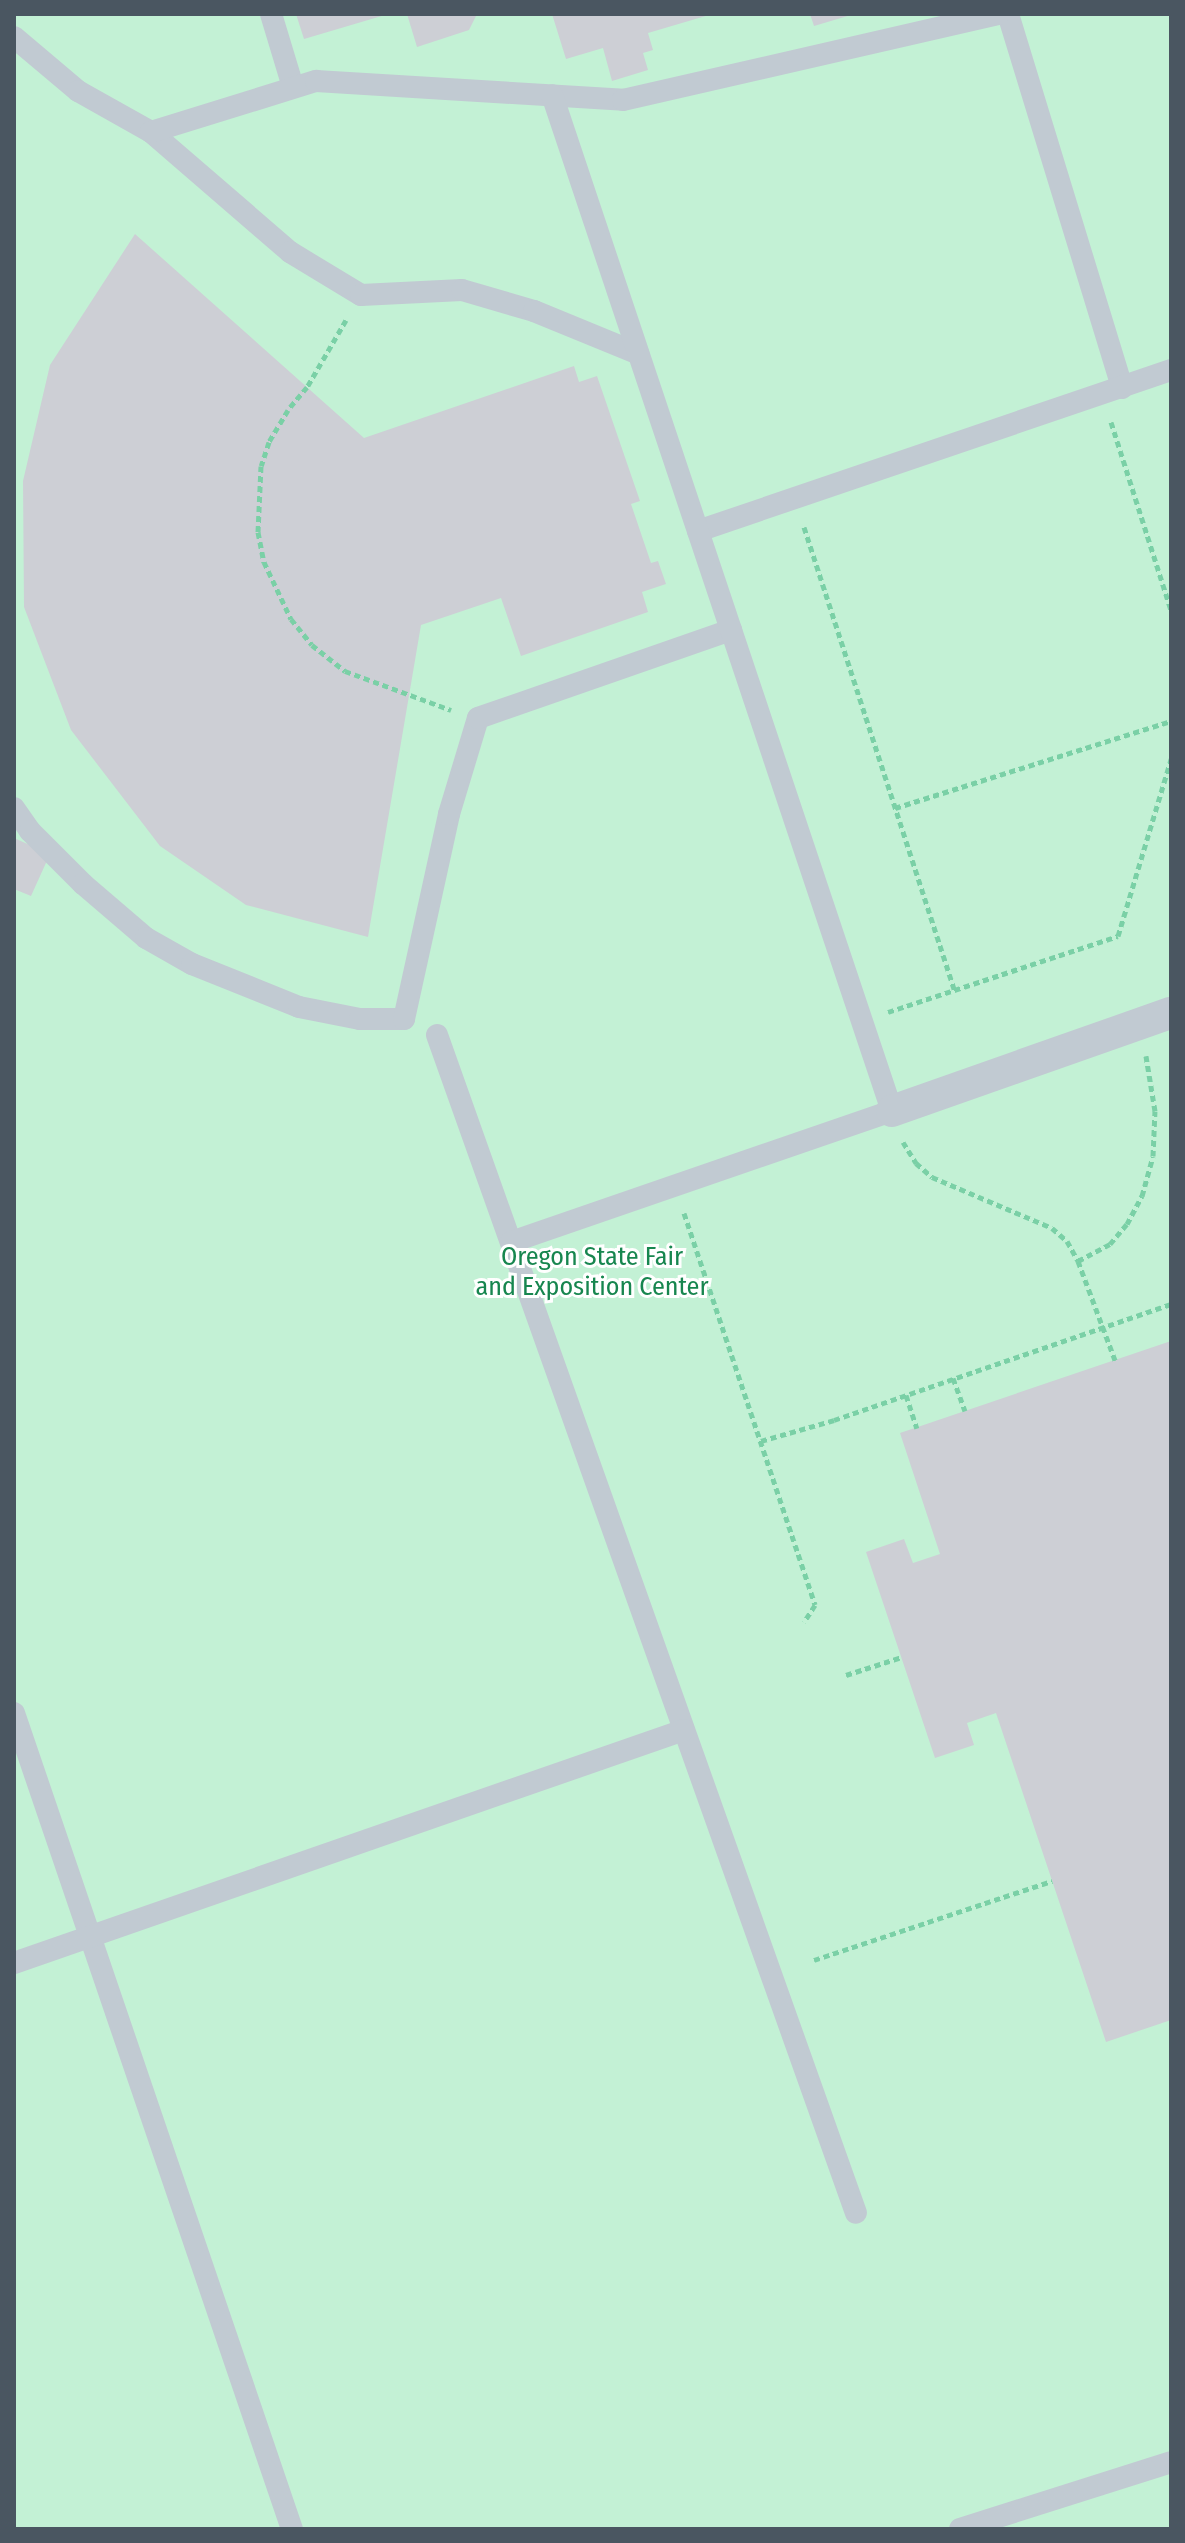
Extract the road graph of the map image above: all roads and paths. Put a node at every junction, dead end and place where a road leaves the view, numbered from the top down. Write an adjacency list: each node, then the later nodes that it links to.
1 (271, 14): 5 (lane)
2 (998, 14): 6 (lane)
3 (1008, 14): 11 (lane)
4 (14, 37): 7 (lane)
5 (293, 87): 6 (lane); 7 (lane)
6 (552, 95): 9 (lane)
7 (151, 132): 8 (lane)
8 (361, 295): 9 (lane); 16 (path)
9 (639, 354): 13 (lane)
10 (1171, 370): 11 (lane)
11 (1112, 391): 12 (lane); 14 (path)
12 (795, 498): 13 (lane); 20 (path)
13 (698, 531): 15 (lane)
14 (1171, 610)
15 (731, 630): 16 (lane); 23 (lane)
16 (478, 718): 19 (lane)
17 (1171, 721): 20 (path)
18 (1171, 759): 21 (path)
19 (14, 808)
20 (895, 808): 21 (path)
21 (954, 990): 23 (path)
22 (1171, 1013): 24 (street)
23 (862, 1021): 26 (lane)
24 (1138, 1025): 26 (street); 29 (path)
25 (437, 1035): 28 (lane)
26 (892, 1111): 27 (lane); 29 (path)
27 (675, 1185): 28 (lane); 37 (path)
28 (511, 1242): 42 (lane)
29 (1078, 1261): 31 (path)
30 (1171, 1304): 31 (path)
31 (1104, 1326): 32 (path); 33 (path)
32 (1115, 1360)
33 (953, 1378): 34 (path); 35 (path)
34 (906, 1395): 36 (path); 37 (path)
35 (965, 1411)
36 (917, 1428)
37 (761, 1441): 38 (path)
38 (804, 1622)
39 (902, 1657): 40 (path)
40 (846, 1675)
41 (14, 1713): 44 (lane)
42 (684, 1730): 44 (lane); 47 (lane)
43 (1052, 1881): 45 (path)
44 (90, 1937): 46 (lane); 49 (lane)
45 (814, 1960)
46 (14, 1963)
47 (856, 2213)
48 (1171, 2462): 50 (lane)
49 (292, 2529)
50 (960, 2529)

